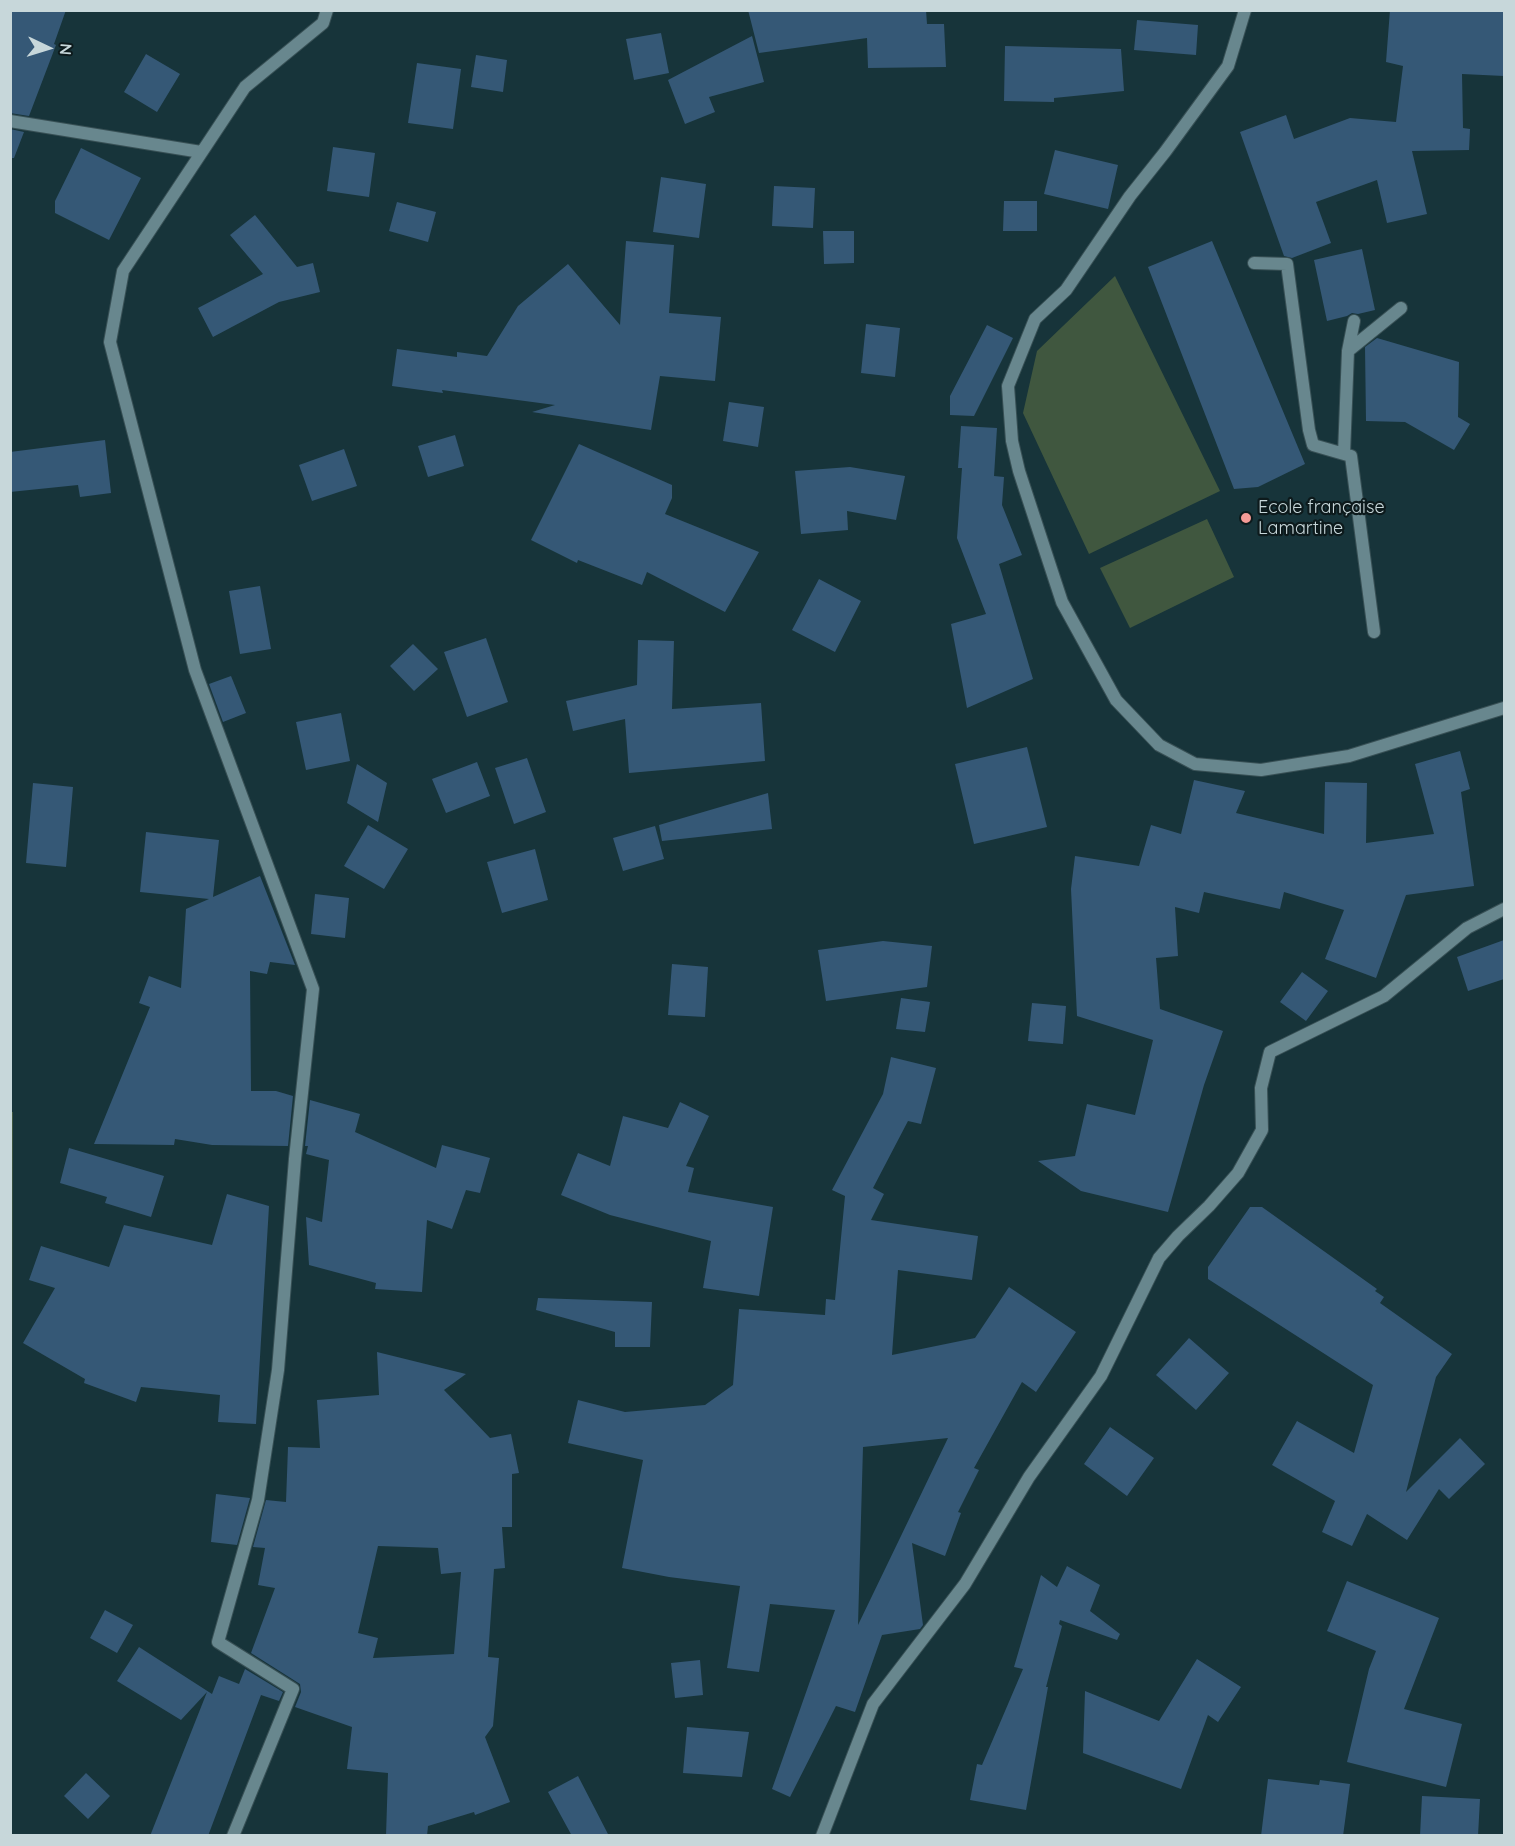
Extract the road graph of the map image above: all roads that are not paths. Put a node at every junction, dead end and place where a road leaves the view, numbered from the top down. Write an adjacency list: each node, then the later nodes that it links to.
1 (327, 10): 4 (street)
2 (1245, 10): 11 (street)
3 (10, 121): 4 (street)
4 (201, 152): 13 (street)
5 (1254, 263): 9 (street)
6 (1401, 309): 8 (street)
7 (1354, 321): 8 (street)
8 (1348, 351): 9 (street)
9 (1344, 454): 10 (street)
10 (1374, 632)
11 (1504, 708)
12 (1504, 909): 14 (street)
13 (233, 1836)
14 (822, 1836)

